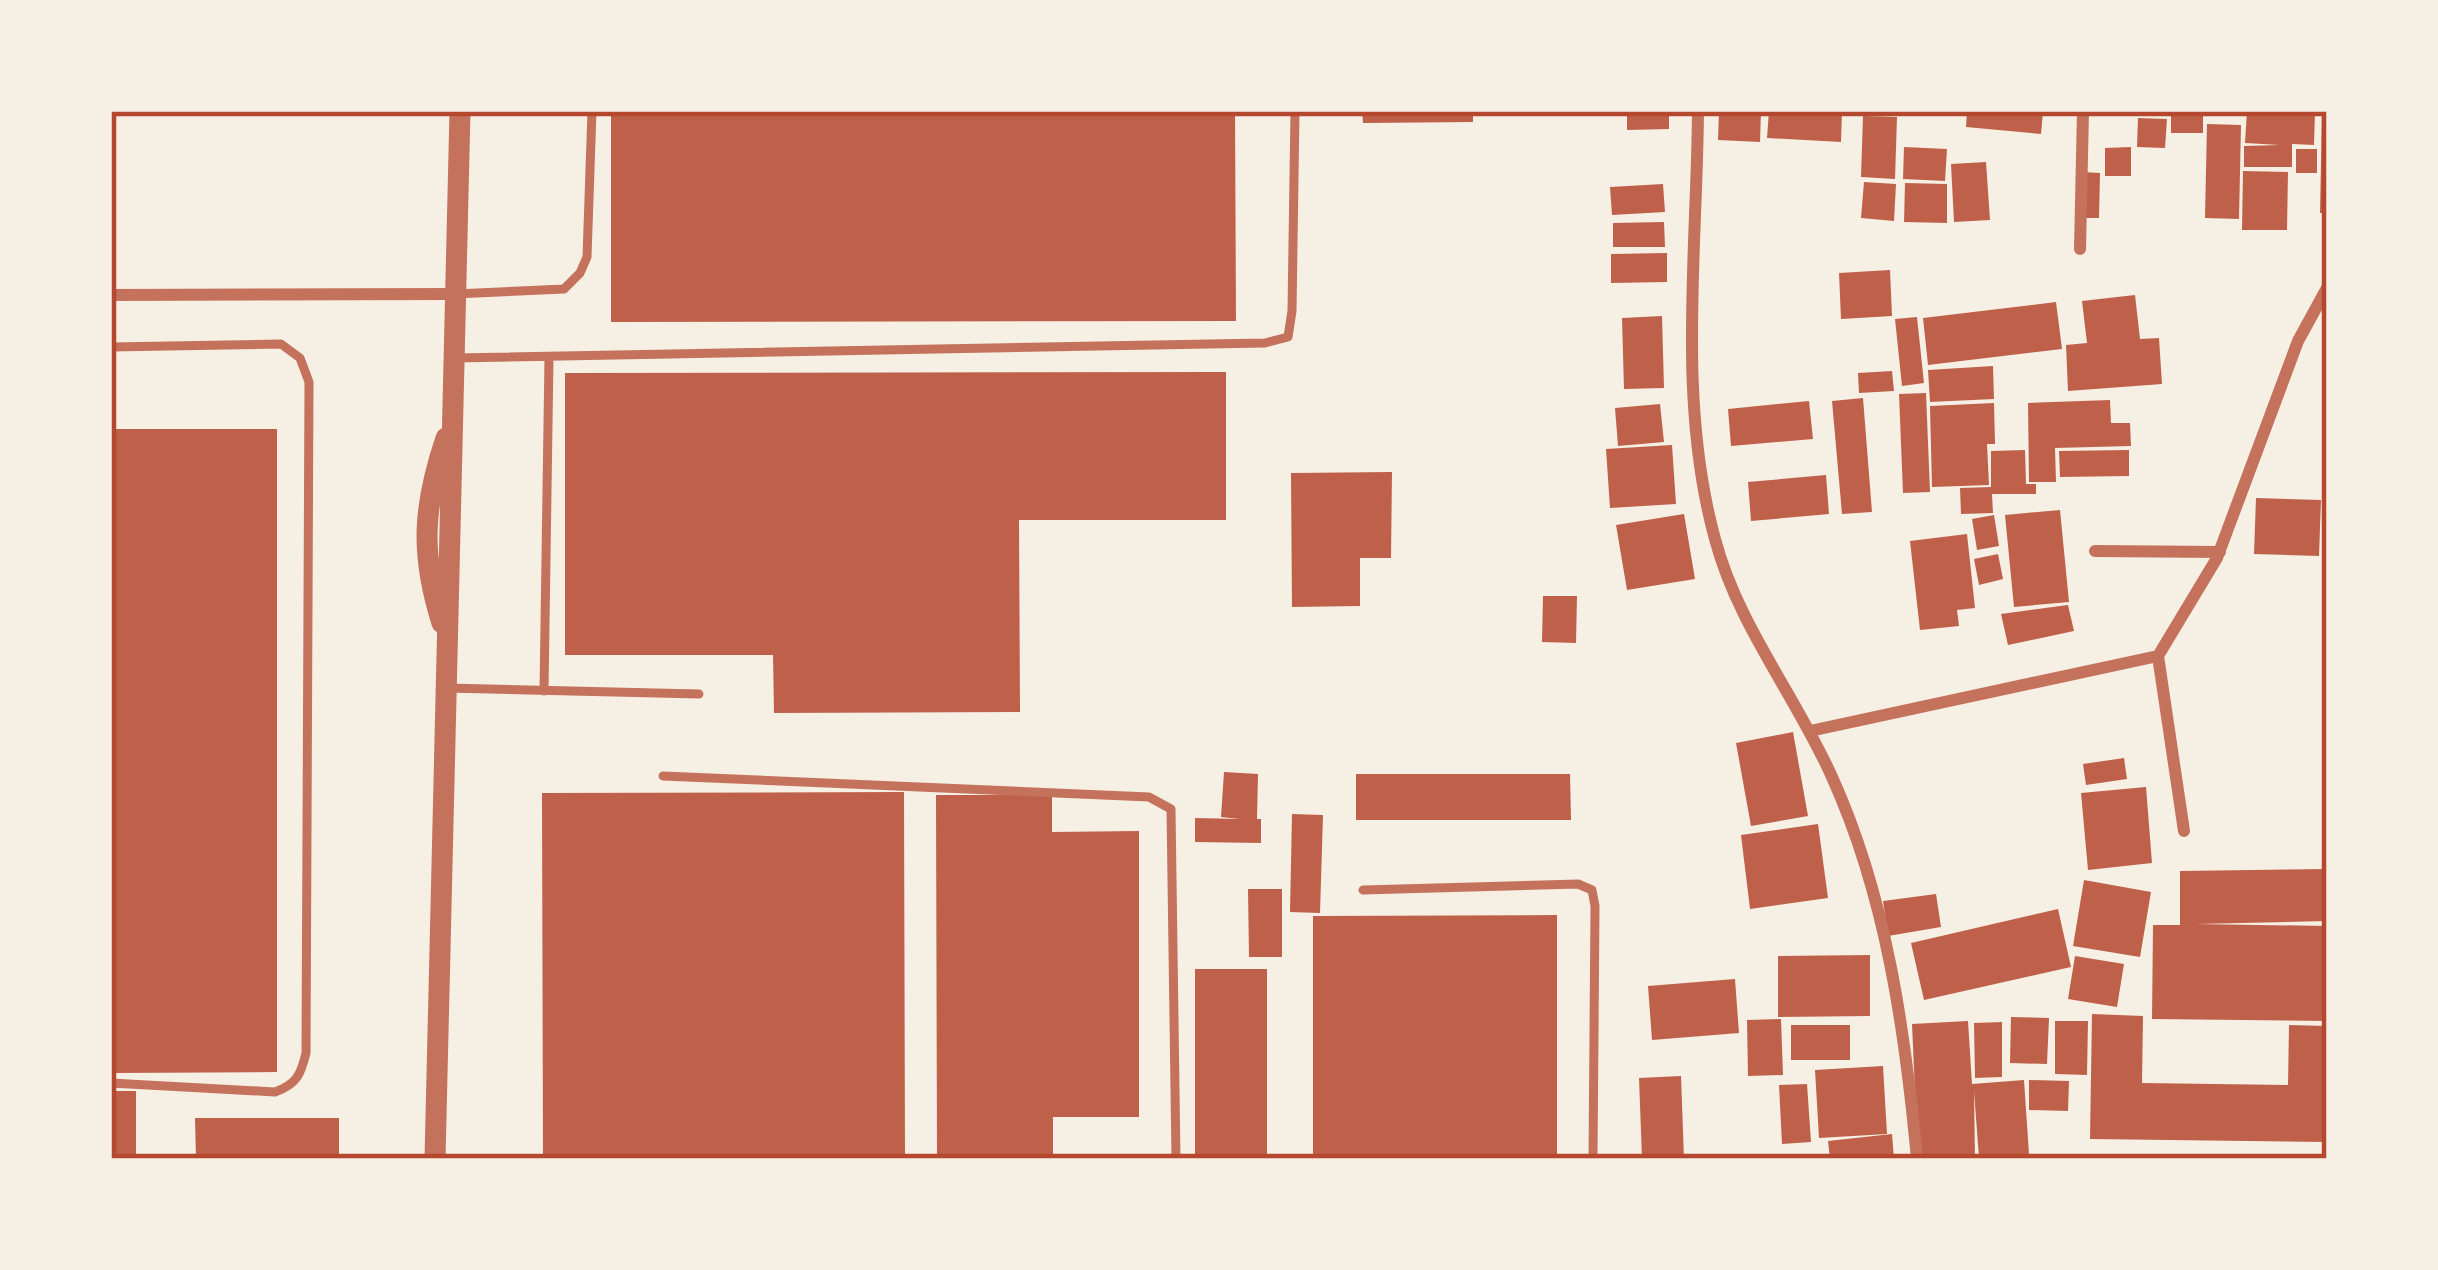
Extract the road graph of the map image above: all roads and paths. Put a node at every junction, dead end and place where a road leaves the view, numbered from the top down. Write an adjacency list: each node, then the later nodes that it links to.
1 (460, 111): 8 (street)
2 (592, 111): 8 (lane)
3 (1295, 111): 12 (lane)
4 (1698, 111): 19 (street)
5 (2083, 111): 6 (street)
6 (2080, 249)
7 (2327, 288): 14 (street)
8 (455, 294): 9 (street); 11 (street)
9 (111, 295)
10 (111, 347): 23 (lane)
11 (454, 358): 12 (lane); 16 (street)
12 (549, 358): 17 (lane)
13 (2096, 551): 14 (street)
14 (2220, 552): 15 (street)
15 (2158, 656): 19 (street); 21 (street)
16 (446, 688): 17 (lane); 24 (street)
17 (544, 691): 18 (lane)
18 (699, 694)
19 (1810, 731): 27 (street)
20 (663, 776): 25 (lane)
21 (2184, 832)
22 (1364, 890): 26 (lane)
23 (111, 1083)
24 (435, 1159)
25 (1176, 1159)
26 (1593, 1159)
27 (1917, 1159)

